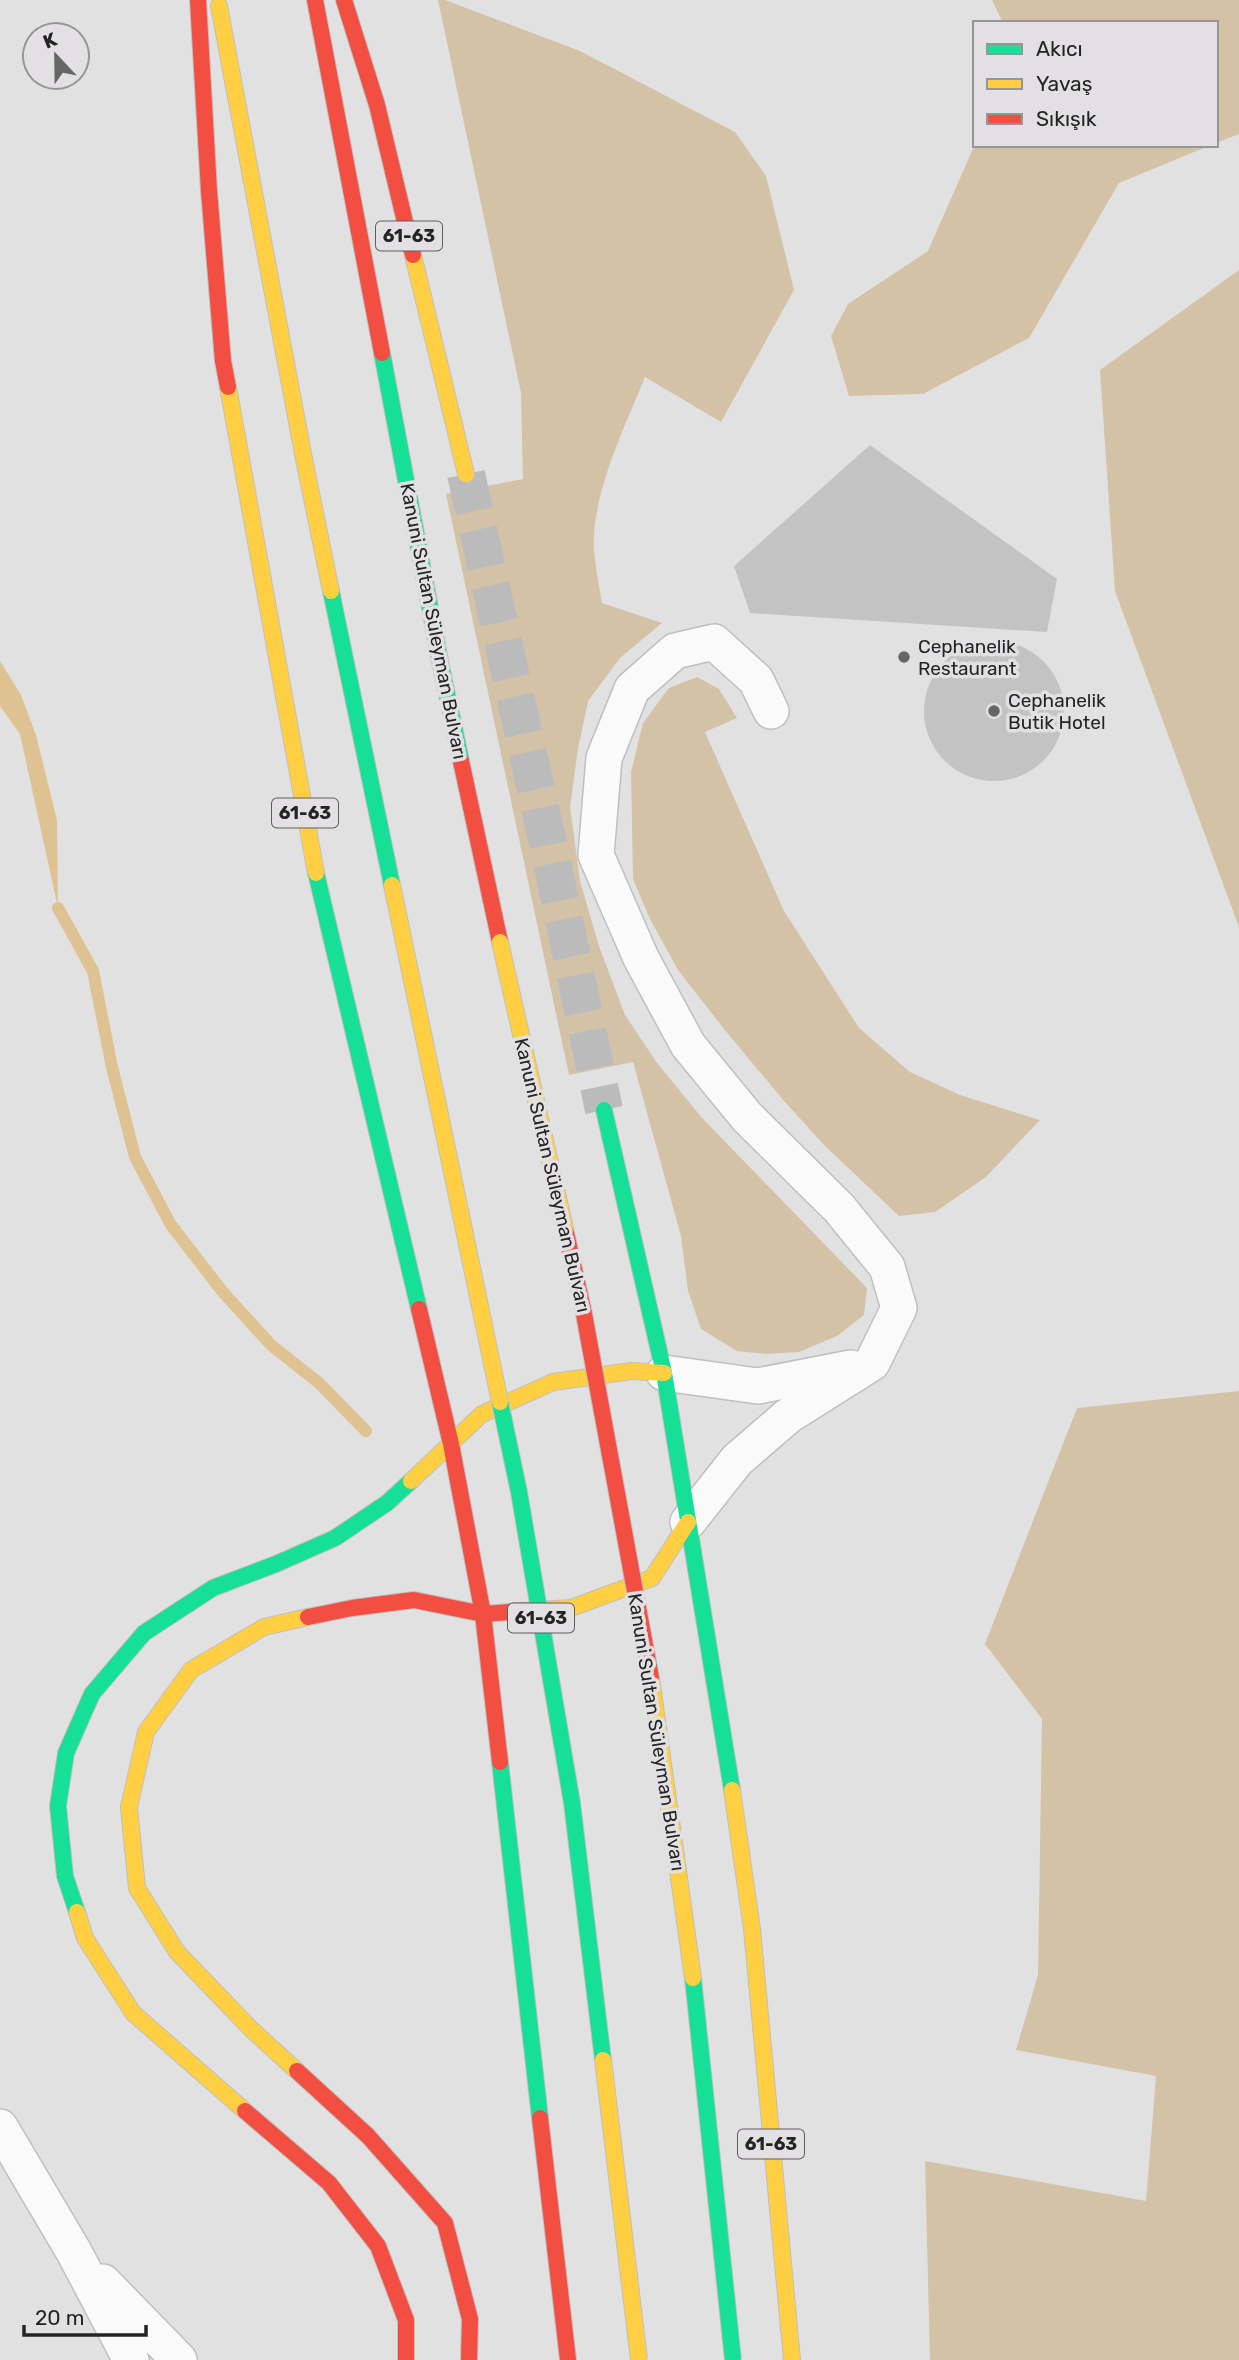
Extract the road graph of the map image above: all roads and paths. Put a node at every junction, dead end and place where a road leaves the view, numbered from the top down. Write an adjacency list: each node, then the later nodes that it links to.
1 (198, 0): 10 (main road, 61-63)
2 (218, 0): 20 (main road, 61-63, bridge)
3 (315, 0): 21 (main road, Kanuni Sultan Süleyman Bulvarı / 61-63, bridge)
4 (344, 0): 5 (main road, 61-63)
5 (466, 474)
6 (771, 711): 8 (street)
7 (604, 1110): 9 (main road, 61-63)
8 (872, 1363): 9 (street); 11 (street)
9 (663, 1373): 10 (main road); 11 (main road, 61-63)
10 (450, 1444): 12 (main road, 61-63); 17 (main road)
11 (688, 1522): 12 (main road); 22 (main road, 61-63)
12 (483, 1614): 18 (main road); 19 (main road, 61-63)
13 (0, 2127): 14 (street)
14 (74, 2252): 15 (street); 16 (street)
15 (131, 2360)
16 (179, 2360)
17 (406, 2360)
18 (469, 2360)
19 (568, 2360)
20 (639, 2360)
21 (733, 2360)
22 (792, 2360)

